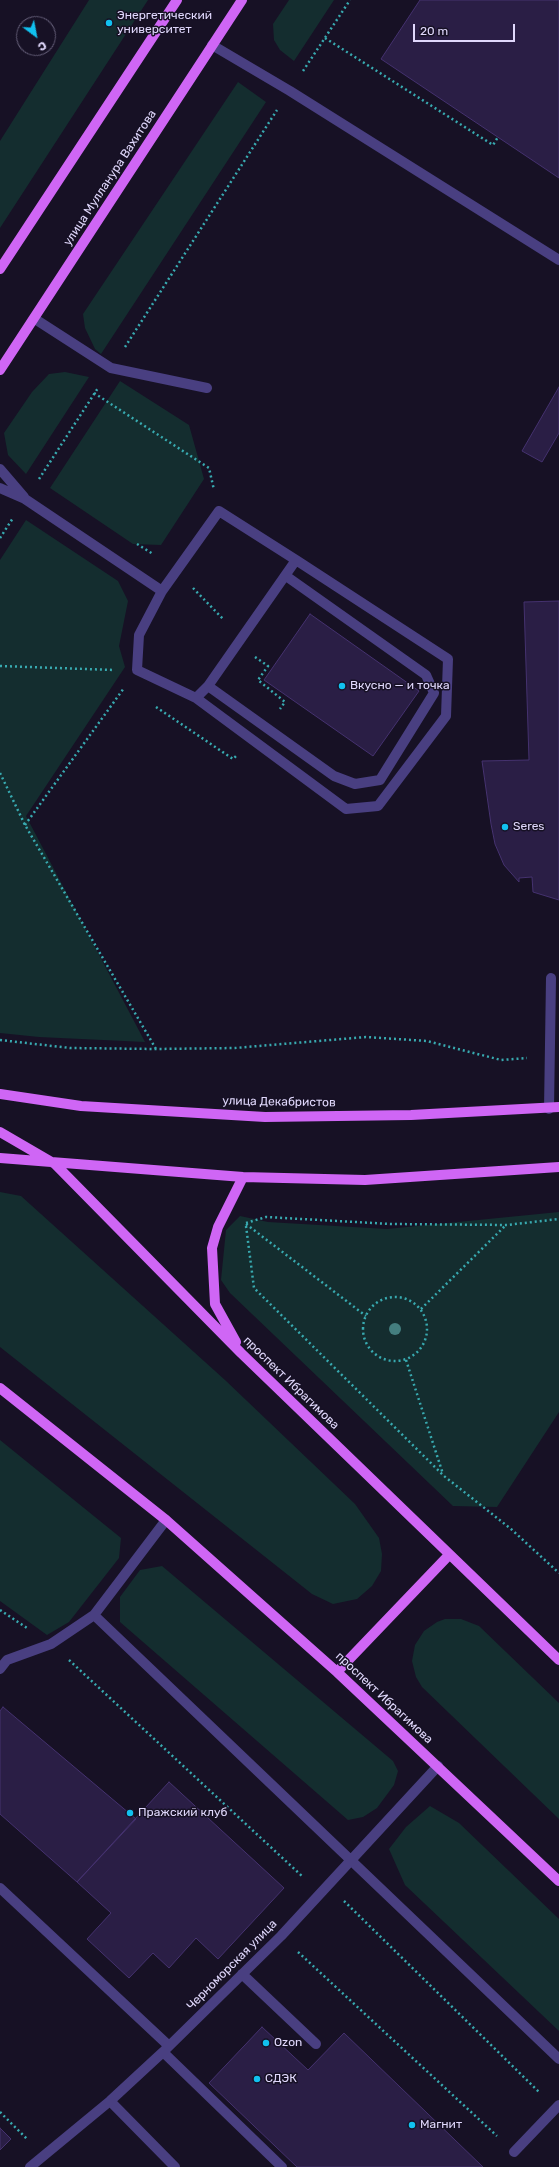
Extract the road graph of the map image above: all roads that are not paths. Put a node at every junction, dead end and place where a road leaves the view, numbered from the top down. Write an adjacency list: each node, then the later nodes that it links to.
1 (177, 0): 5 (main road)
2 (242, 0): 3 (main road, улица Мулланура Вахитова)
3 (212, 45): 4 (street); 6 (main road, улица Мулланура Вахитова)
4 (559, 260)
5 (0, 269)
6 (35, 319): 7 (main road, улица Мулланура Вахитова); 8 (street)
7 (0, 370)
8 (207, 388)
9 (0, 469): 11 (street)
10 (0, 488): 11 (street)
11 (25, 499): 14 (street)
12 (296, 560): 13 (street); 14 (street); 16 (street)
13 (286, 576): 15 (street); 15 (street)
14 (162, 591): 16 (street)
15 (208, 686): 16 (street)
16 (196, 698)
17 (551, 978): 19 (street)
18 (0, 1094): 19 (main road, улица Декабристов)
19 (554, 1108)
20 (0, 1132): 22 (main road, проспект Ибрагимова)
21 (0, 1158): 22 (main road)
22 (55, 1164): 24 (main road); 25 (main road, проспект Ибрагимова)
23 (559, 1167): 24 (main road)
24 (243, 1177): 25 (main road)
25 (241, 1353): 28 (main road, проспект Ибрагимова)
26 (0, 1388): 27 (main road, проспект Ибрагимова)
27 (166, 1520): 29 (street); 32 (main road, проспект Ибрагимова)
28 (449, 1555): 30 (main road, проспект Ибрагимова); 32 (main road)
29 (94, 1615): 31 (street); 34 (street)
30 (559, 1660)
31 (0, 1669)
32 (338, 1672): 33 (main road, проспект Ибрагимова)
33 (438, 1766): 34 (street, Черноморская улица); 35 (main road, проспект Ибрагимова)
34 (352, 1861): 37 (street, Черноморская улица); 40 (street)
35 (559, 1881)
36 (0, 1888): 39 (street)
37 (242, 1974): 38 (street); 39 (street, Черноморская улица)
38 (316, 2044)
39 (166, 2049): 41 (street, Черноморская улица); 46 (street)
40 (559, 2059)
41 (110, 2101): 44 (street, Черноморская улица); 45 (street)
42 (557, 2107): 43 (street)
43 (514, 2152)
44 (30, 2167)
45 (175, 2167)
46 (282, 2167)

